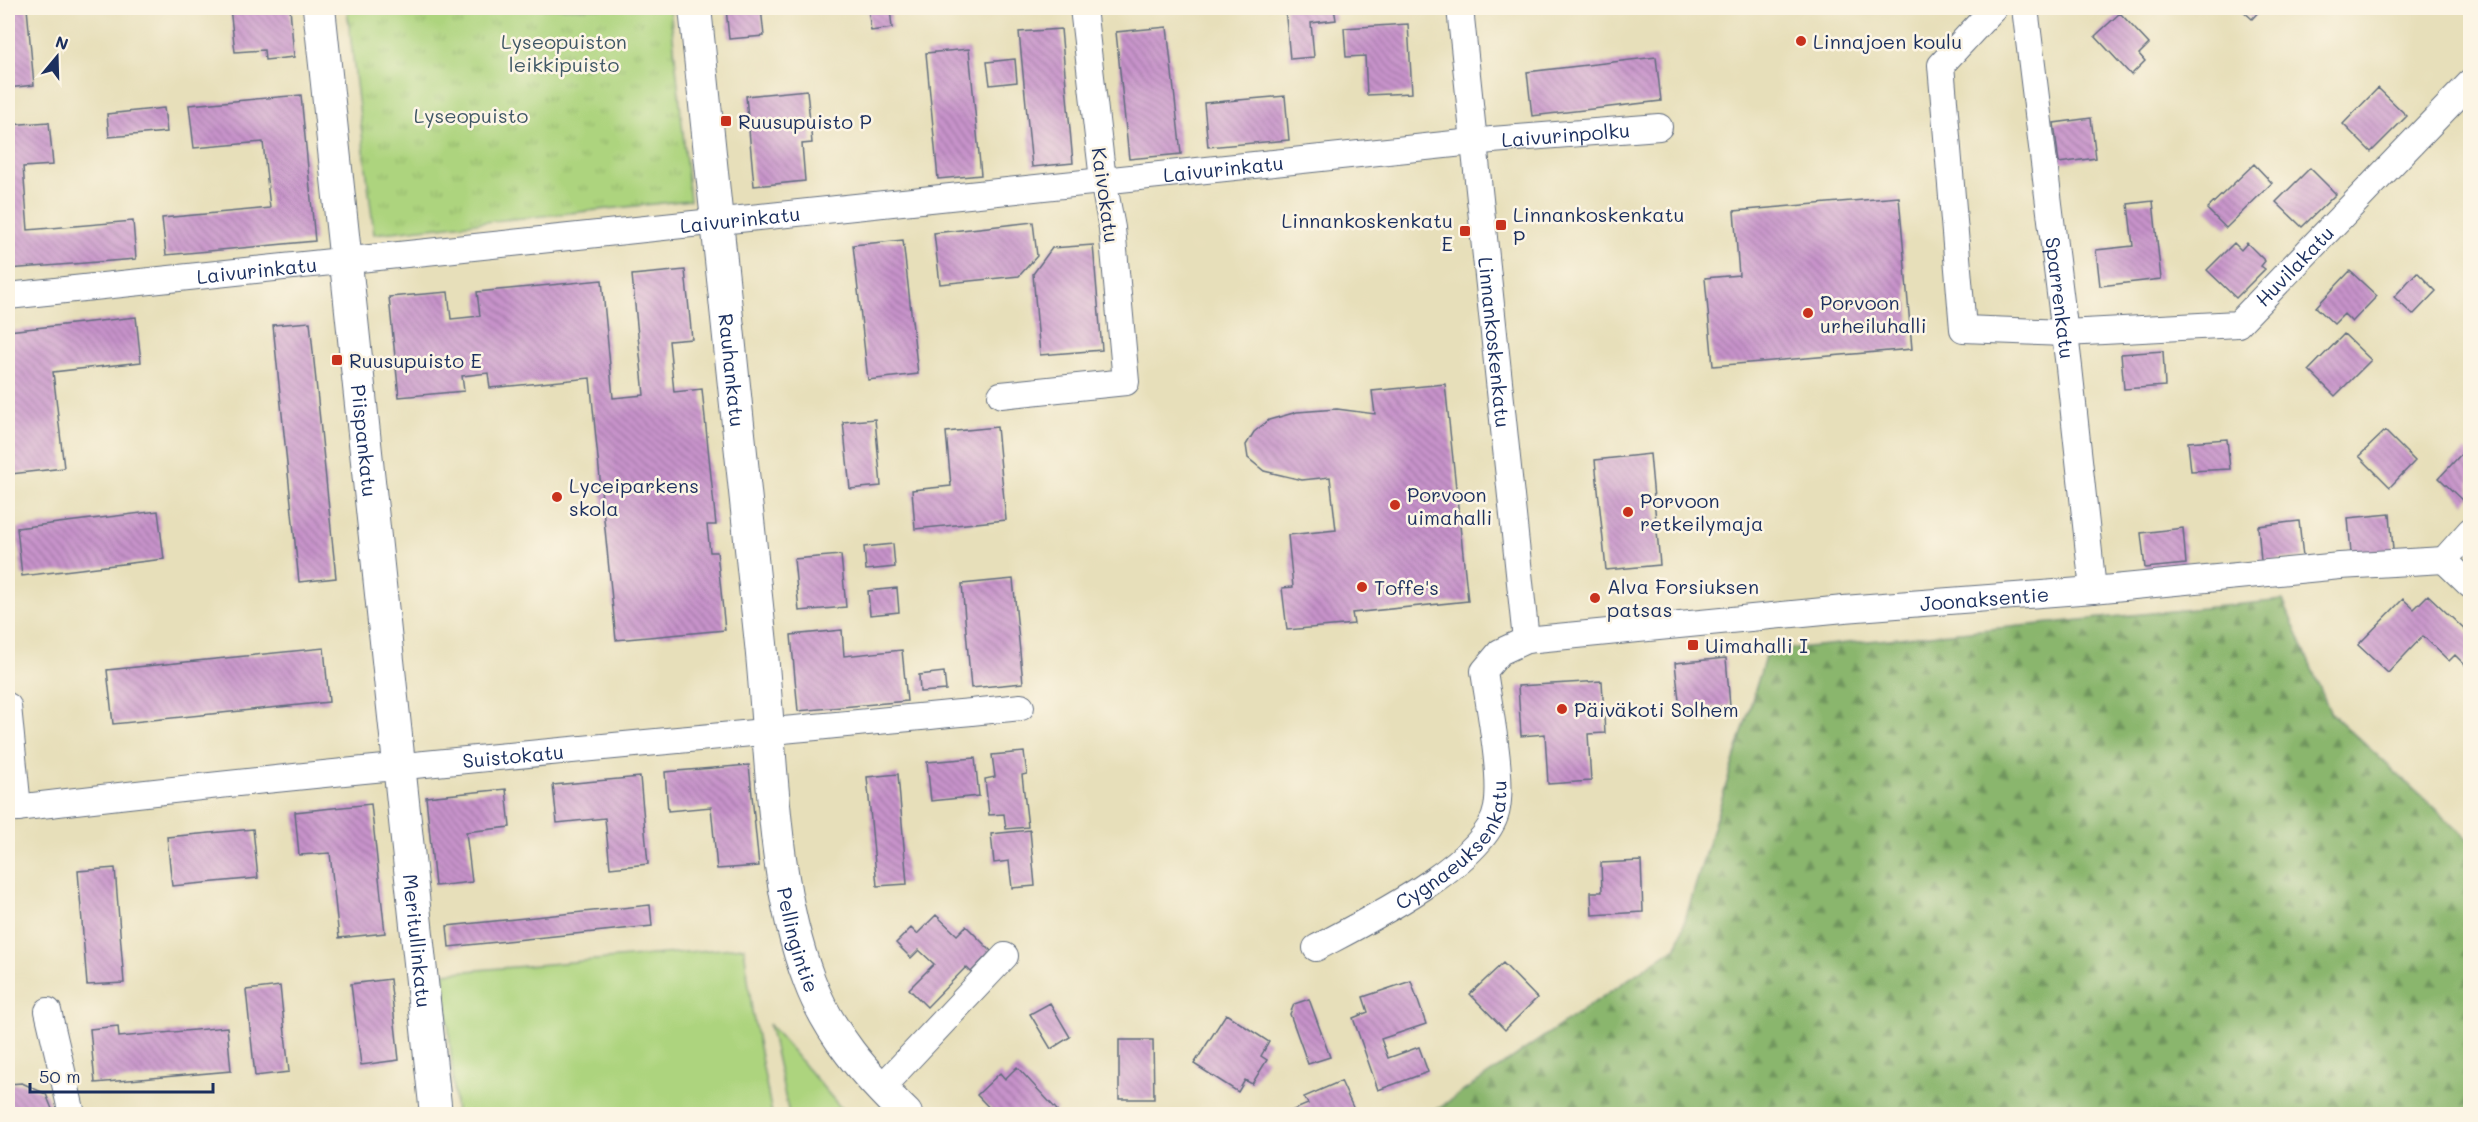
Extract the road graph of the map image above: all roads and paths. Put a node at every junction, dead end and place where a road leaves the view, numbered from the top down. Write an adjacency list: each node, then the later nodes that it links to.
1 (319, 8): 12 (street, Piispankatu)
2 (694, 8): 11 (street, Rauhankatu)
3 (1083, 8): 10 (street, Kaivokatu)
4 (1460, 8): 9 (street, Linnankoskenkatu)
5 (1994, 8): 14 (street, Huvilakatu)
6 (2025, 8): 14 (street, Sparrenkatu)
7 (2470, 82): 14 (street, Huvilakatu)
8 (1659, 127): 9 (street, Laivurinpolku)
9 (1474, 142): 10 (street, Laivurinkatu); 20 (street, Linnankoskenkatu)
10 (1103, 180): 11 (street, Laivurinkatu); 15 (street, Kaivokatu)
11 (717, 223): 12 (street, Laivurinkatu); 23 (street, Rauhankatu)
12 (346, 258): 13 (street, Laivurinkatu); 24 (street, Piispankatu)
13 (8, 296)
14 (2065, 333): 19 (street, Sparrenkatu)
15 (1001, 395)
16 (2470, 531): 17 (street)
17 (2444, 560): 18 (street); 19 (street, Joonaksentie)
18 (2470, 585)
19 (2093, 590): 20 (street, Joonaksentie)
20 (1526, 640): 26 (street, Cygnaeuksenkatu)
21 (8, 706): 25 (street)
22 (1022, 707): 23 (street, Suistokatu)
23 (770, 733): 24 (street, Suistokatu); 29 (street, Pellingintie)
24 (398, 767): 25 (street, Suistokatu); 31 (street, Meritullinkatu)
25 (13, 808)
26 (1316, 948)
27 (1005, 956): 29 (street)
28 (48, 1011): 30 (street)
29 (880, 1089): 32 (street, Pellingintie)
30 (72, 1114)
31 (436, 1114)
32 (906, 1114)

